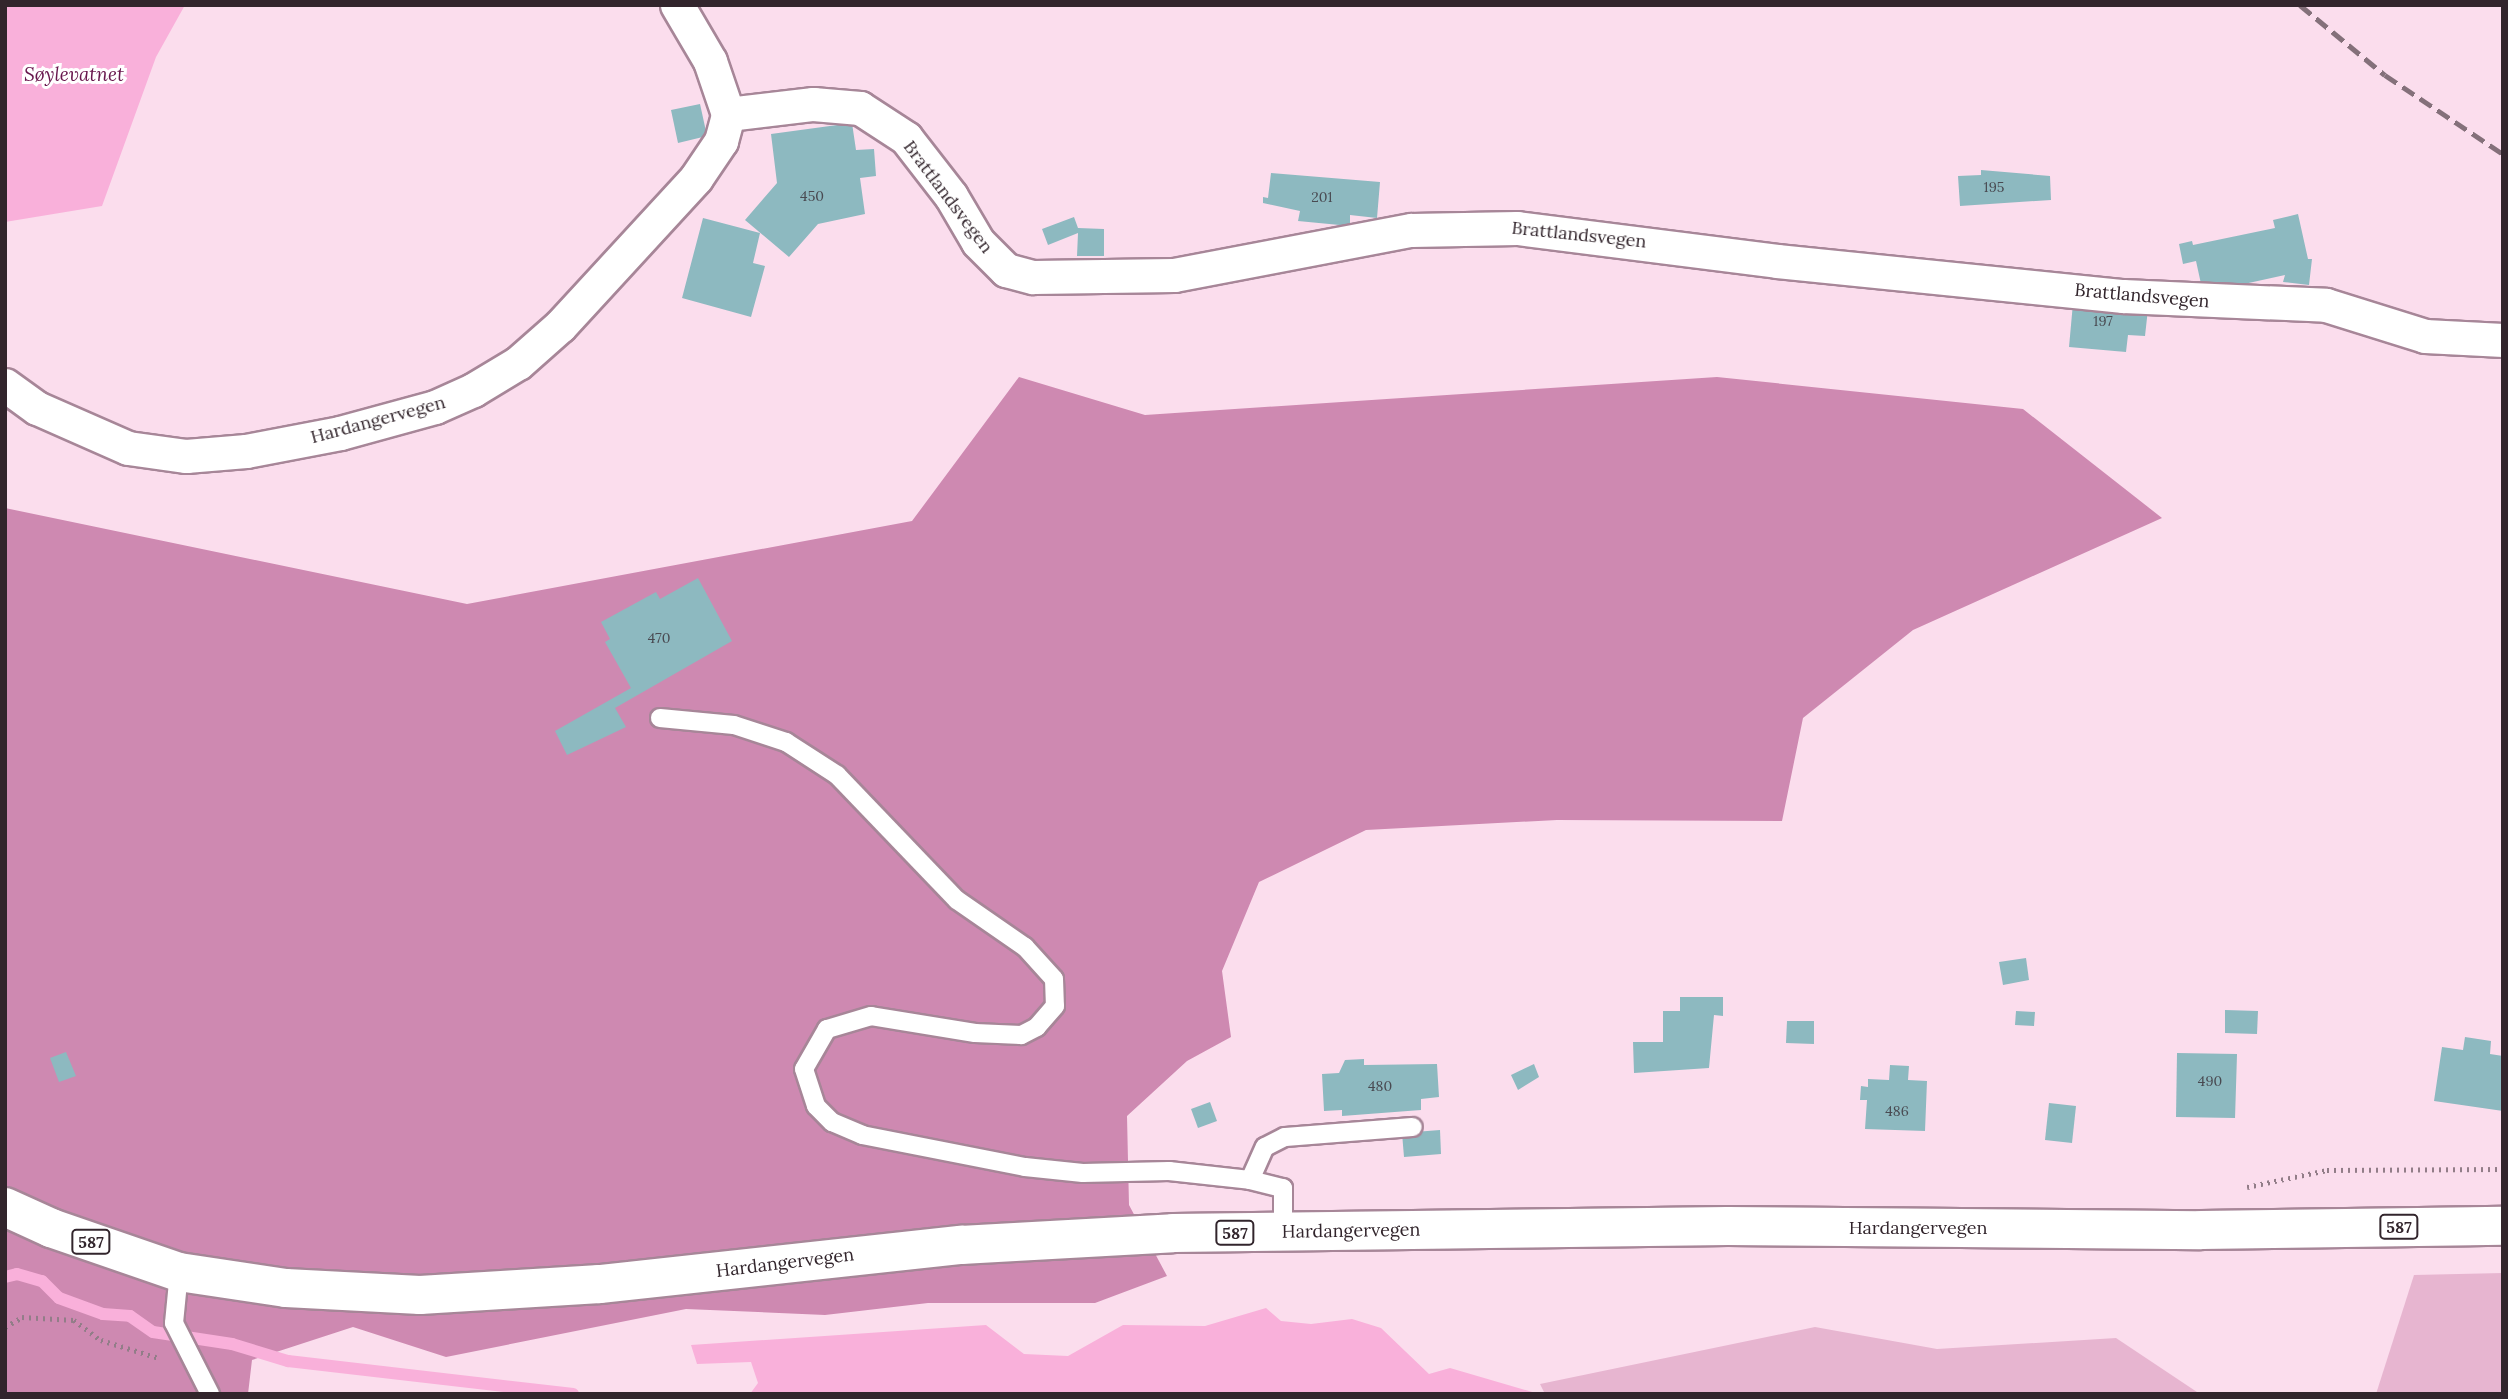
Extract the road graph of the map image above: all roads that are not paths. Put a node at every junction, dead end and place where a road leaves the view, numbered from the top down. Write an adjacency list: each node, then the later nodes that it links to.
1 (677, 5): 2 (street)
2 (728, 114): 3 (street, Brattlandsvegen); 4 (street, Hardangervegen)
3 (2503, 340)
4 (5, 385)
5 (660, 718): 7 (lane)
6 (1413, 1127): 7 (lane)
7 (1250, 1180): 10 (lane)
8 (5, 1207): 11 (main road, Hardangervegen / 587)
9 (2503, 1226): 10 (main road, Hardangervegen / 587)
10 (1283, 1232): 11 (main road, Hardangervegen / 587)
11 (179, 1272): 12 (lane)
12 (210, 1394)

